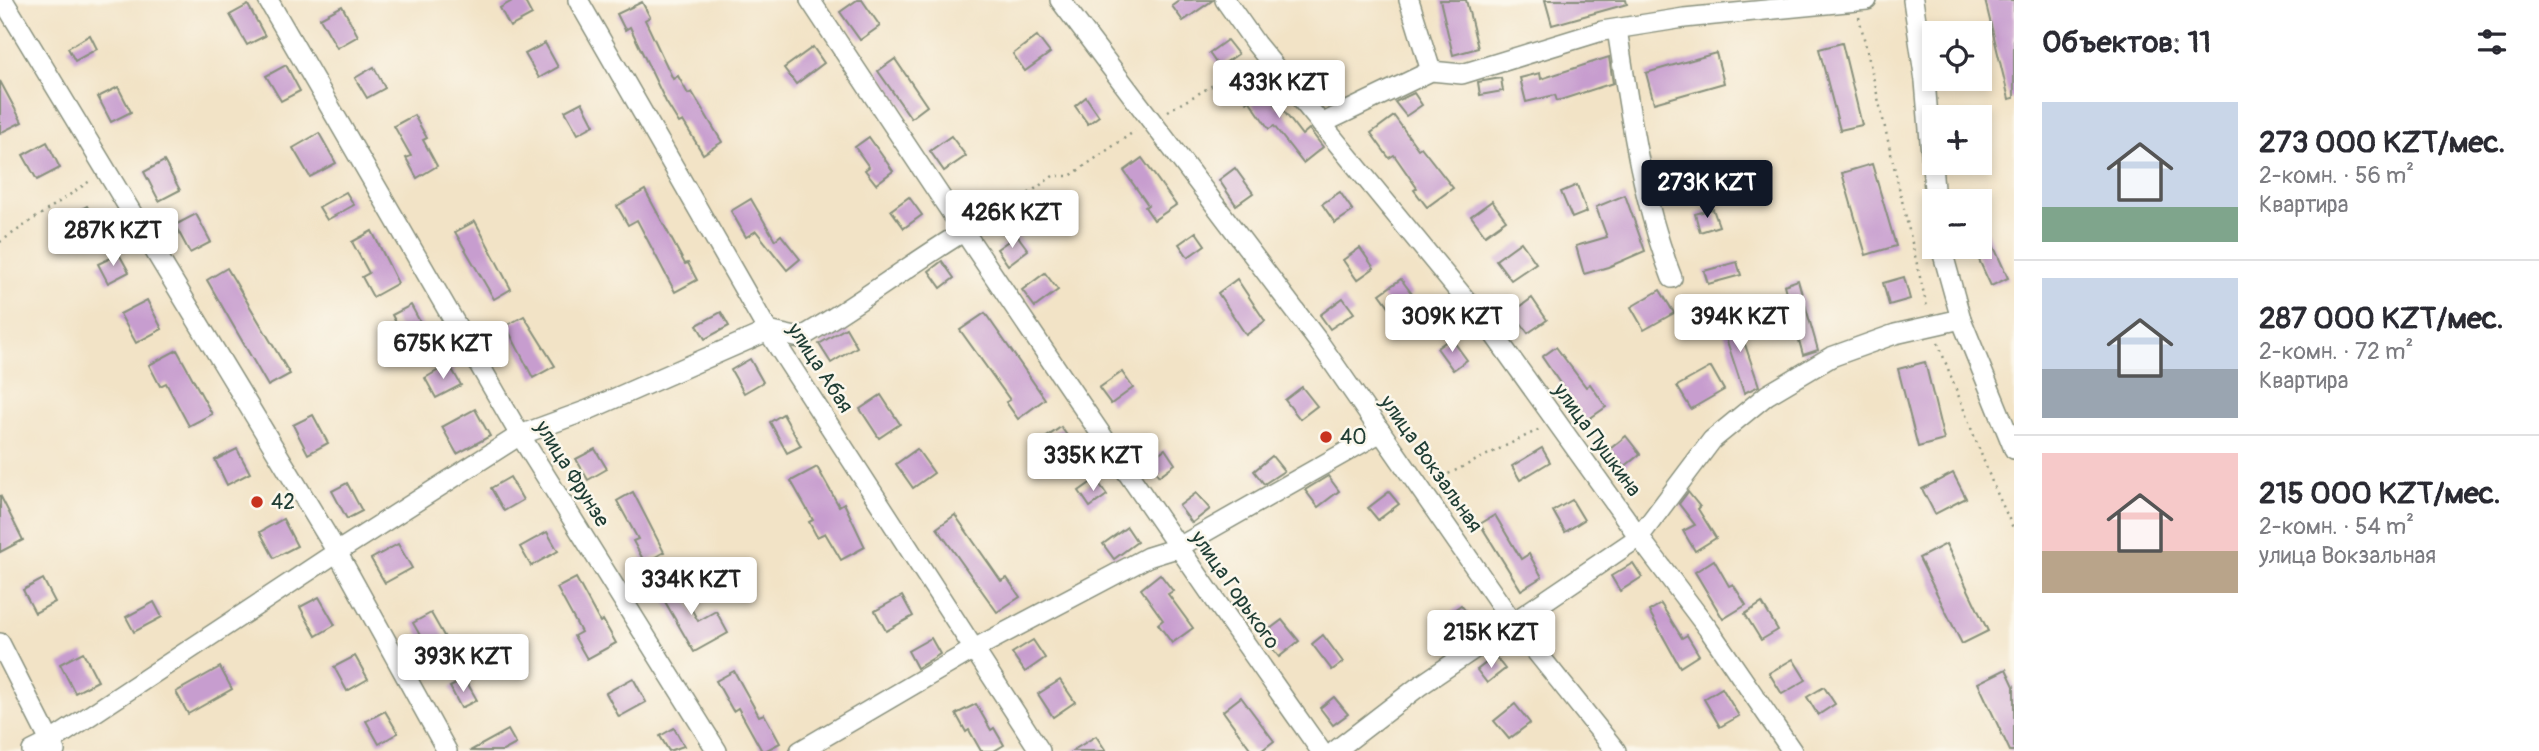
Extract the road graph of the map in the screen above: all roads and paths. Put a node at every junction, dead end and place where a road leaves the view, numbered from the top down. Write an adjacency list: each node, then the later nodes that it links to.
1 (3, 0): 15 (street)
2 (268, 0): 26 (street, улица Фрунзе)
3 (578, 0): 23 (street, улица Абая)
4 (810, 0): 17 (street, улица Горького)
5 (1060, 0): 13 (street, улица Вокзальная)
6 (1225, 0): 11 (street, улица Пушкина)
7 (1409, 0): 12 (street)
8 (1913, 0): 16 (street)
9 (1861, 1): 10 (street); 22 (path)
10 (1617, 29): 12 (street); 20 (street)
11 (1265, 56): 13 (path); 14 (street, улица Пушкина)
12 (1432, 71): 14 (street)
13 (1152, 120): 17 (path); 25 (street, улица Вокзальная)
14 (1321, 124): 24 (street, улица Пушкина)
15 (105, 170): 18 (path); 32 (street)
16 (1934, 189)
17 (965, 235): 23 (street); 31 (street, улица Горького)
18 (0, 242)
19 (1944, 259): 21 (street)
20 (1672, 278)
21 (1961, 319): 22 (street); 27 (street)
22 (1931, 326): 29 (path); 30 (street)
23 (768, 331): 26 (street); 35 (street, улица Абая)
24 (1556, 421): 28 (path); 30 (street, улица Пушкина)
25 (1381, 432): 28 (street, улица Вокзальная); 31 (street)
26 (520, 435): 32 (street); 39 (street, улица Фрунзе)
27 (2014, 449)
28 (1420, 488): 33 (street, улица Вокзальная)
29 (2014, 530)
30 (1639, 537): 33 (street); 45 (street, улица Пушкина)
31 (1177, 548): 35 (street); 42 (street, улица Горького)
32 (337, 552): 36 (street); 38 (street)
33 (1514, 624): 43 (street); 44 (street, улица Вокзальная)
34 (0, 643): 36 (street)
35 (974, 649): 40 (street); 41 (street, улица Абая)
36 (53, 747): 37 (street)
37 (32, 751)
38 (447, 751)
39 (717, 751)
40 (800, 751)
41 (1040, 751)
42 (1321, 751)
43 (1335, 751)
44 (1616, 751)
45 (1792, 751)

